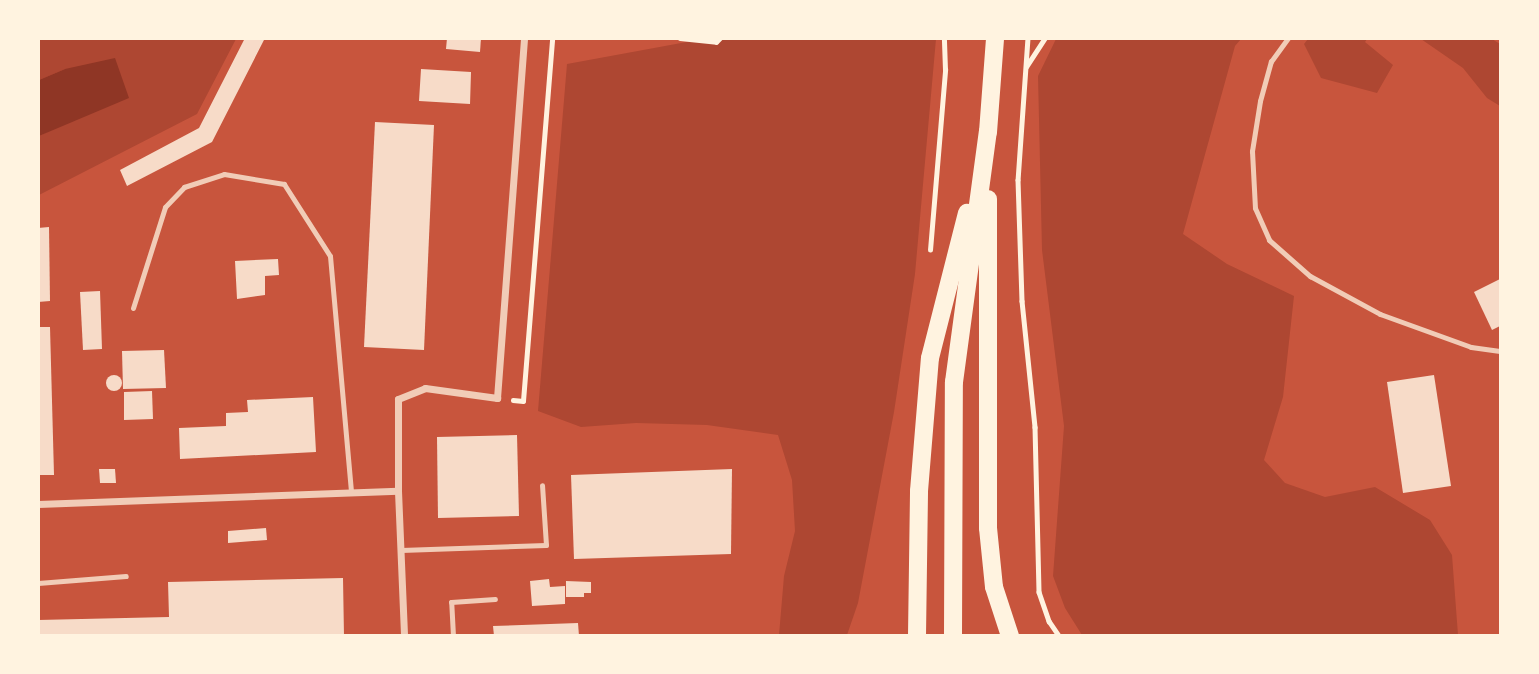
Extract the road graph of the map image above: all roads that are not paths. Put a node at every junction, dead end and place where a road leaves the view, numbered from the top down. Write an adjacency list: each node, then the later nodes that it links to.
1 (524, 38): 8 (street)
2 (995, 38): 4 (main road)
3 (1287, 38): 6 (lane)
4 (988, 132): 17 (main road); 18 (main road); 19 (main road)
5 (133, 308): 9 (lane)
6 (1500, 351)
7 (542, 485): 11 (lane)
8 (398, 491): 9 (street); 11 (street)
9 (351, 492): 10 (street)
10 (38, 504)
11 (401, 550): 15 (street)
12 (126, 576): 13 (lane)
13 (38, 583)
14 (495, 599): 16 (lane)
15 (404, 635)
16 (453, 635)
17 (917, 635)
18 (953, 635)
19 (1010, 635)

